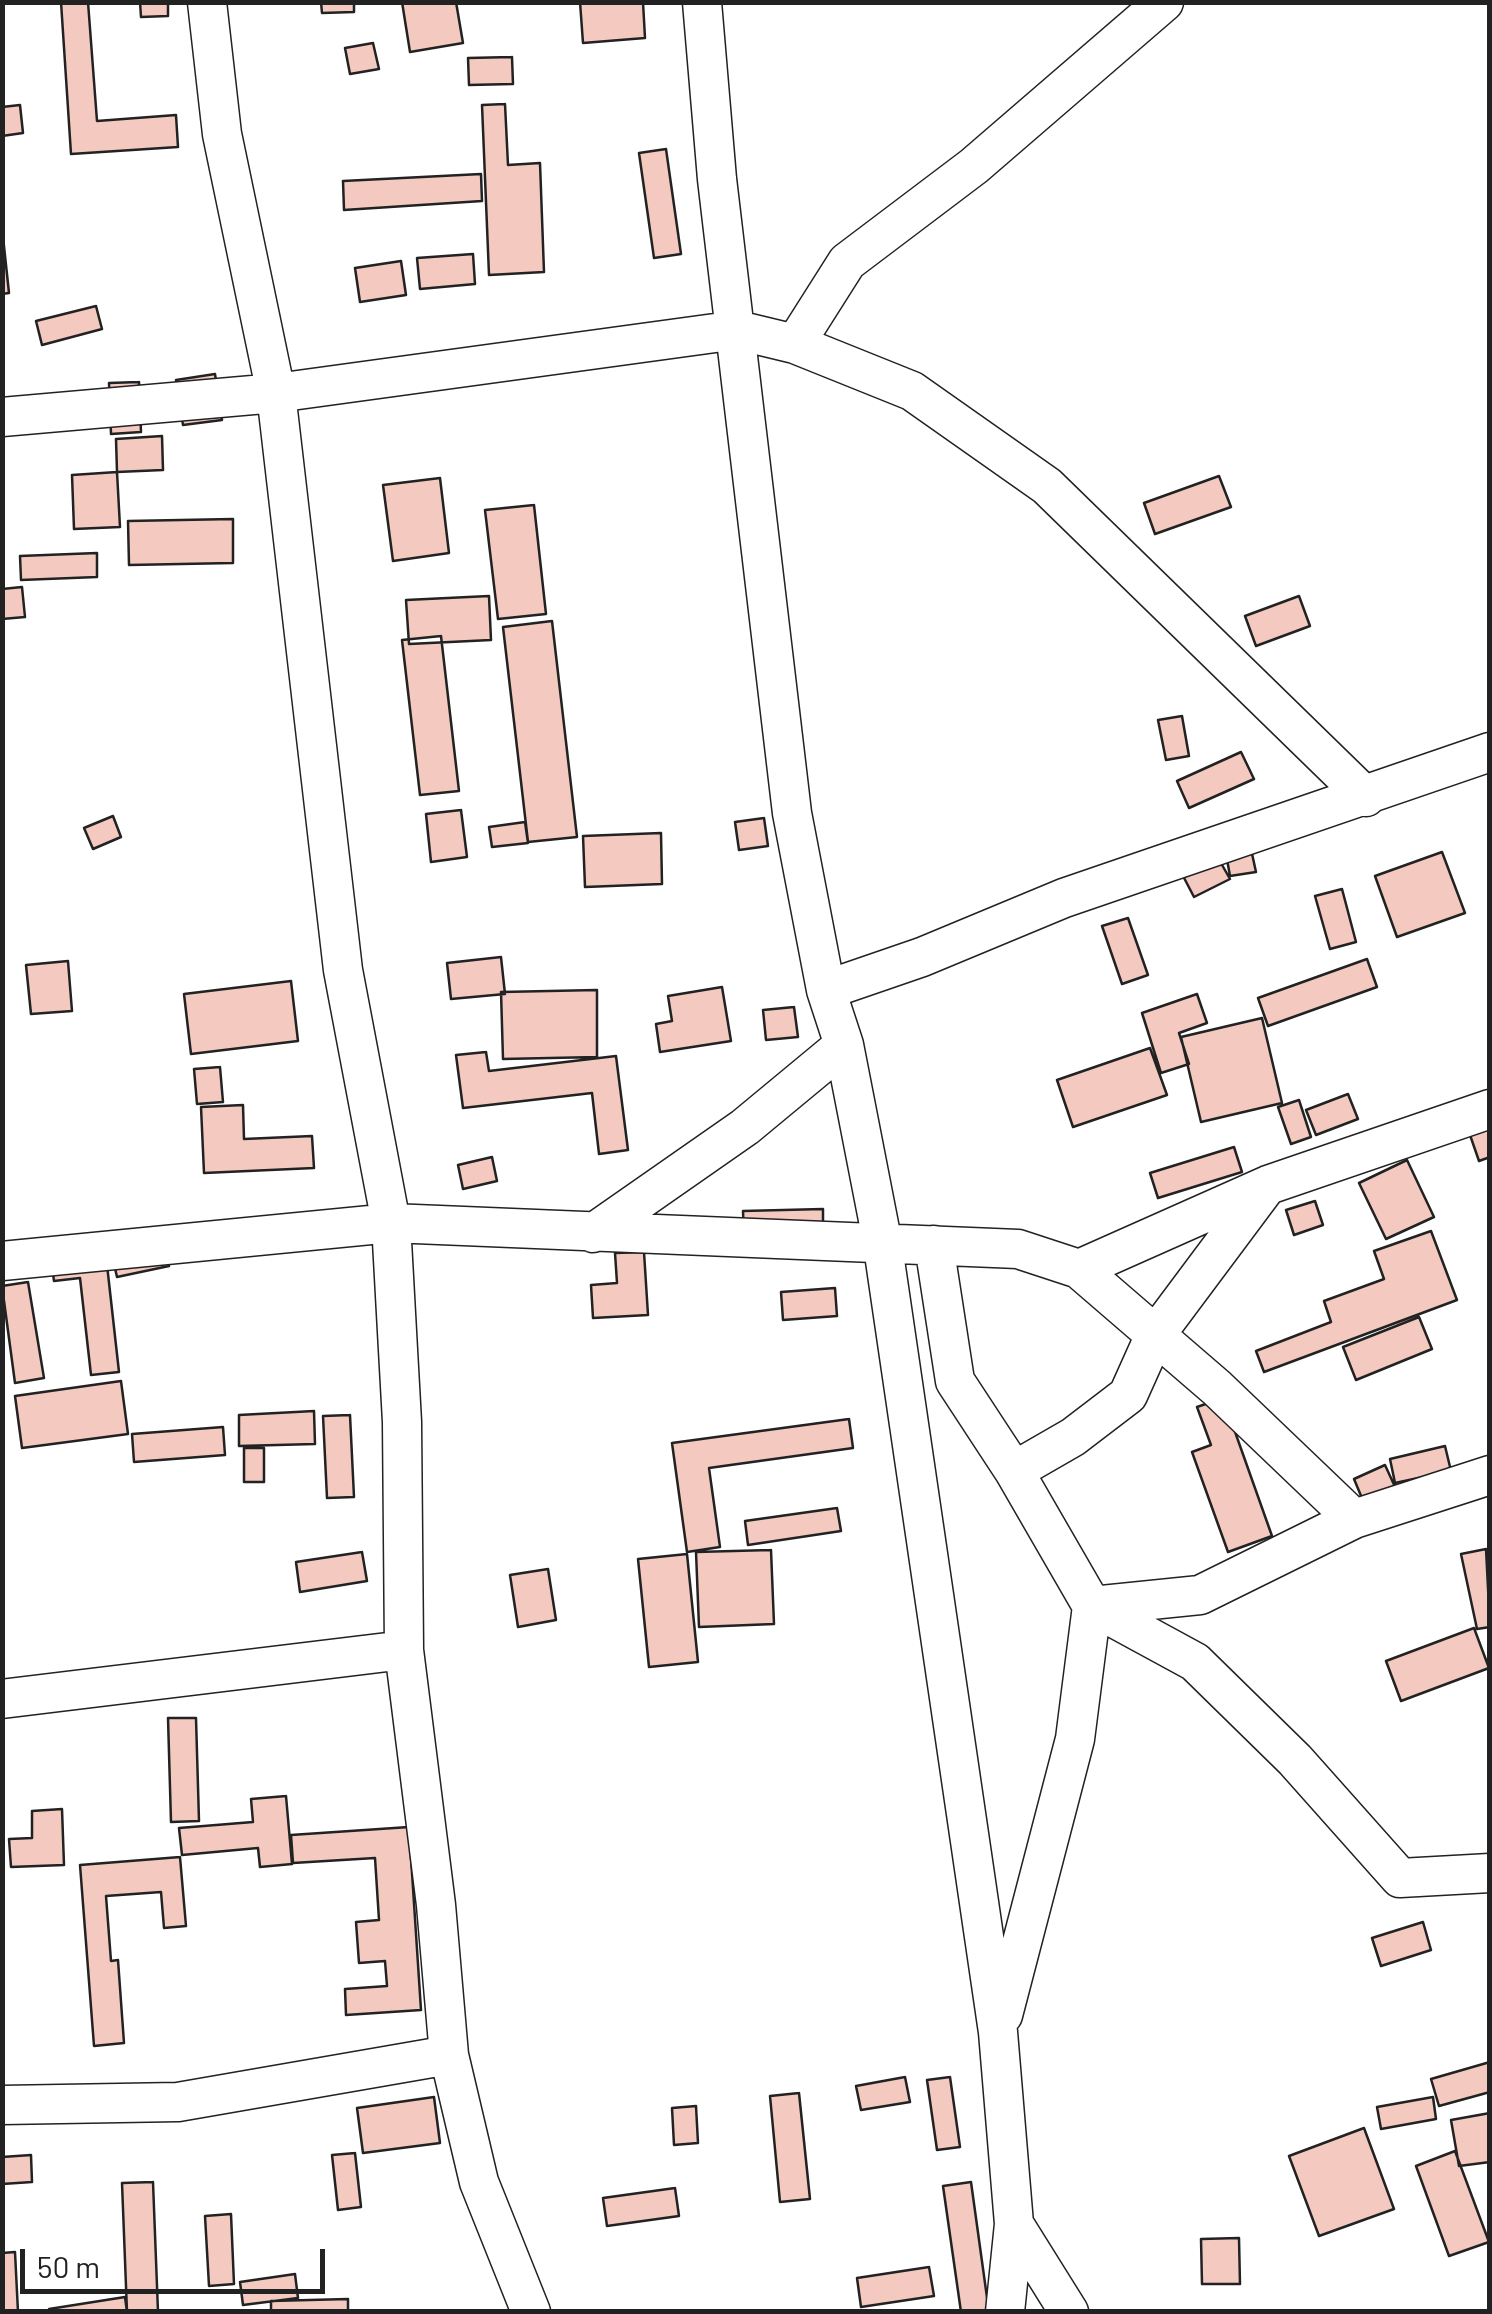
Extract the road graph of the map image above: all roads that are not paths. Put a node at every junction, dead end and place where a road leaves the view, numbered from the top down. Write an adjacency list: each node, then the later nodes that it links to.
1 (206, 2): 6 (street)
2 (702, 2): 4 (street)
3 (1164, 2): 5 (street)
4 (738, 330): 5 (street); 6 (street); 10 (street)
5 (795, 344): 9 (street)
6 (276, 393): 7 (street); 14 (street)
7 (2, 417)
8 (1490, 752): 9 (street)
9 (1366, 797): 10 (street)
10 (826, 990): 11 (street)
11 (844, 1045): 15 (street); 16 (street)
12 (1490, 1110): 13 (street)
13 (1268, 1185): 19 (street); 20 (street)
14 (391, 1223): 15 (street); 18 (street); 25 (street)
15 (593, 1232): 16 (street)
16 (882, 1240): 17 (street); 28 (street)
17 (934, 1245): 19 (street); 21 (street)
18 (2, 1261)
19 (1079, 1269): 20 (street)
20 (1154, 1337): 21 (street); 23 (street)
21 (1014, 1471): 24 (street)
22 (1490, 1475): 23 (street)
23 (1354, 1519): 24 (street)
24 (1092, 1606): 27 (street); 28 (street)
25 (404, 1650): 26 (street); 29 (street)
26 (2, 1699)
27 (1490, 1873)
28 (998, 2032): 31 (street)
29 (448, 2055): 30 (street); 32 (street)
30 (2, 2105)
31 (1014, 2224): 33 (street); 34 (street)
32 (531, 2312)
33 (1006, 2312)
34 (1069, 2312)

